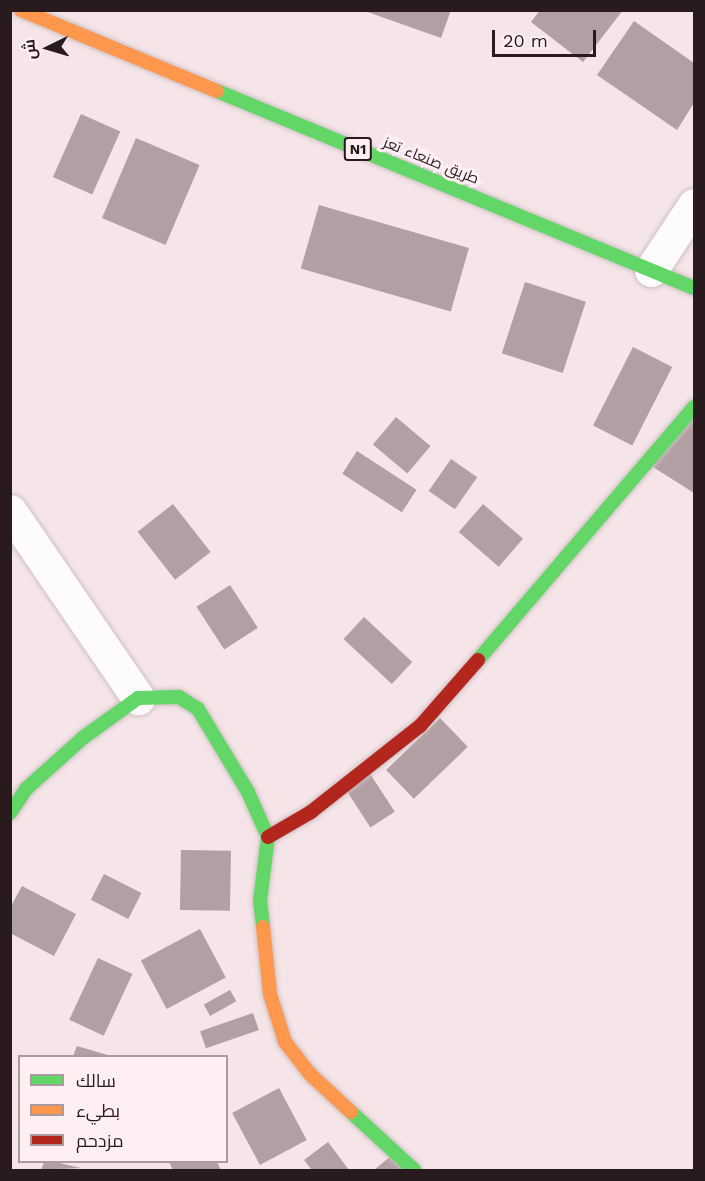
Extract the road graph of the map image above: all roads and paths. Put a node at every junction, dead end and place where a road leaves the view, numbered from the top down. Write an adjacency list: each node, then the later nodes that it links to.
1 (21, 10): 3 (main road, طريق صنعاء تعز / N1)
2 (694, 204): 3 (street)
3 (651, 270): 4 (main road, طريق صنعاء تعز / N1)
4 (694, 288)
5 (694, 407): 9 (main road)
6 (10, 511): 7 (street)
7 (138, 699): 8 (main road); 9 (main road)
8 (10, 813)
9 (268, 837): 10 (main road)
10 (414, 1170)

